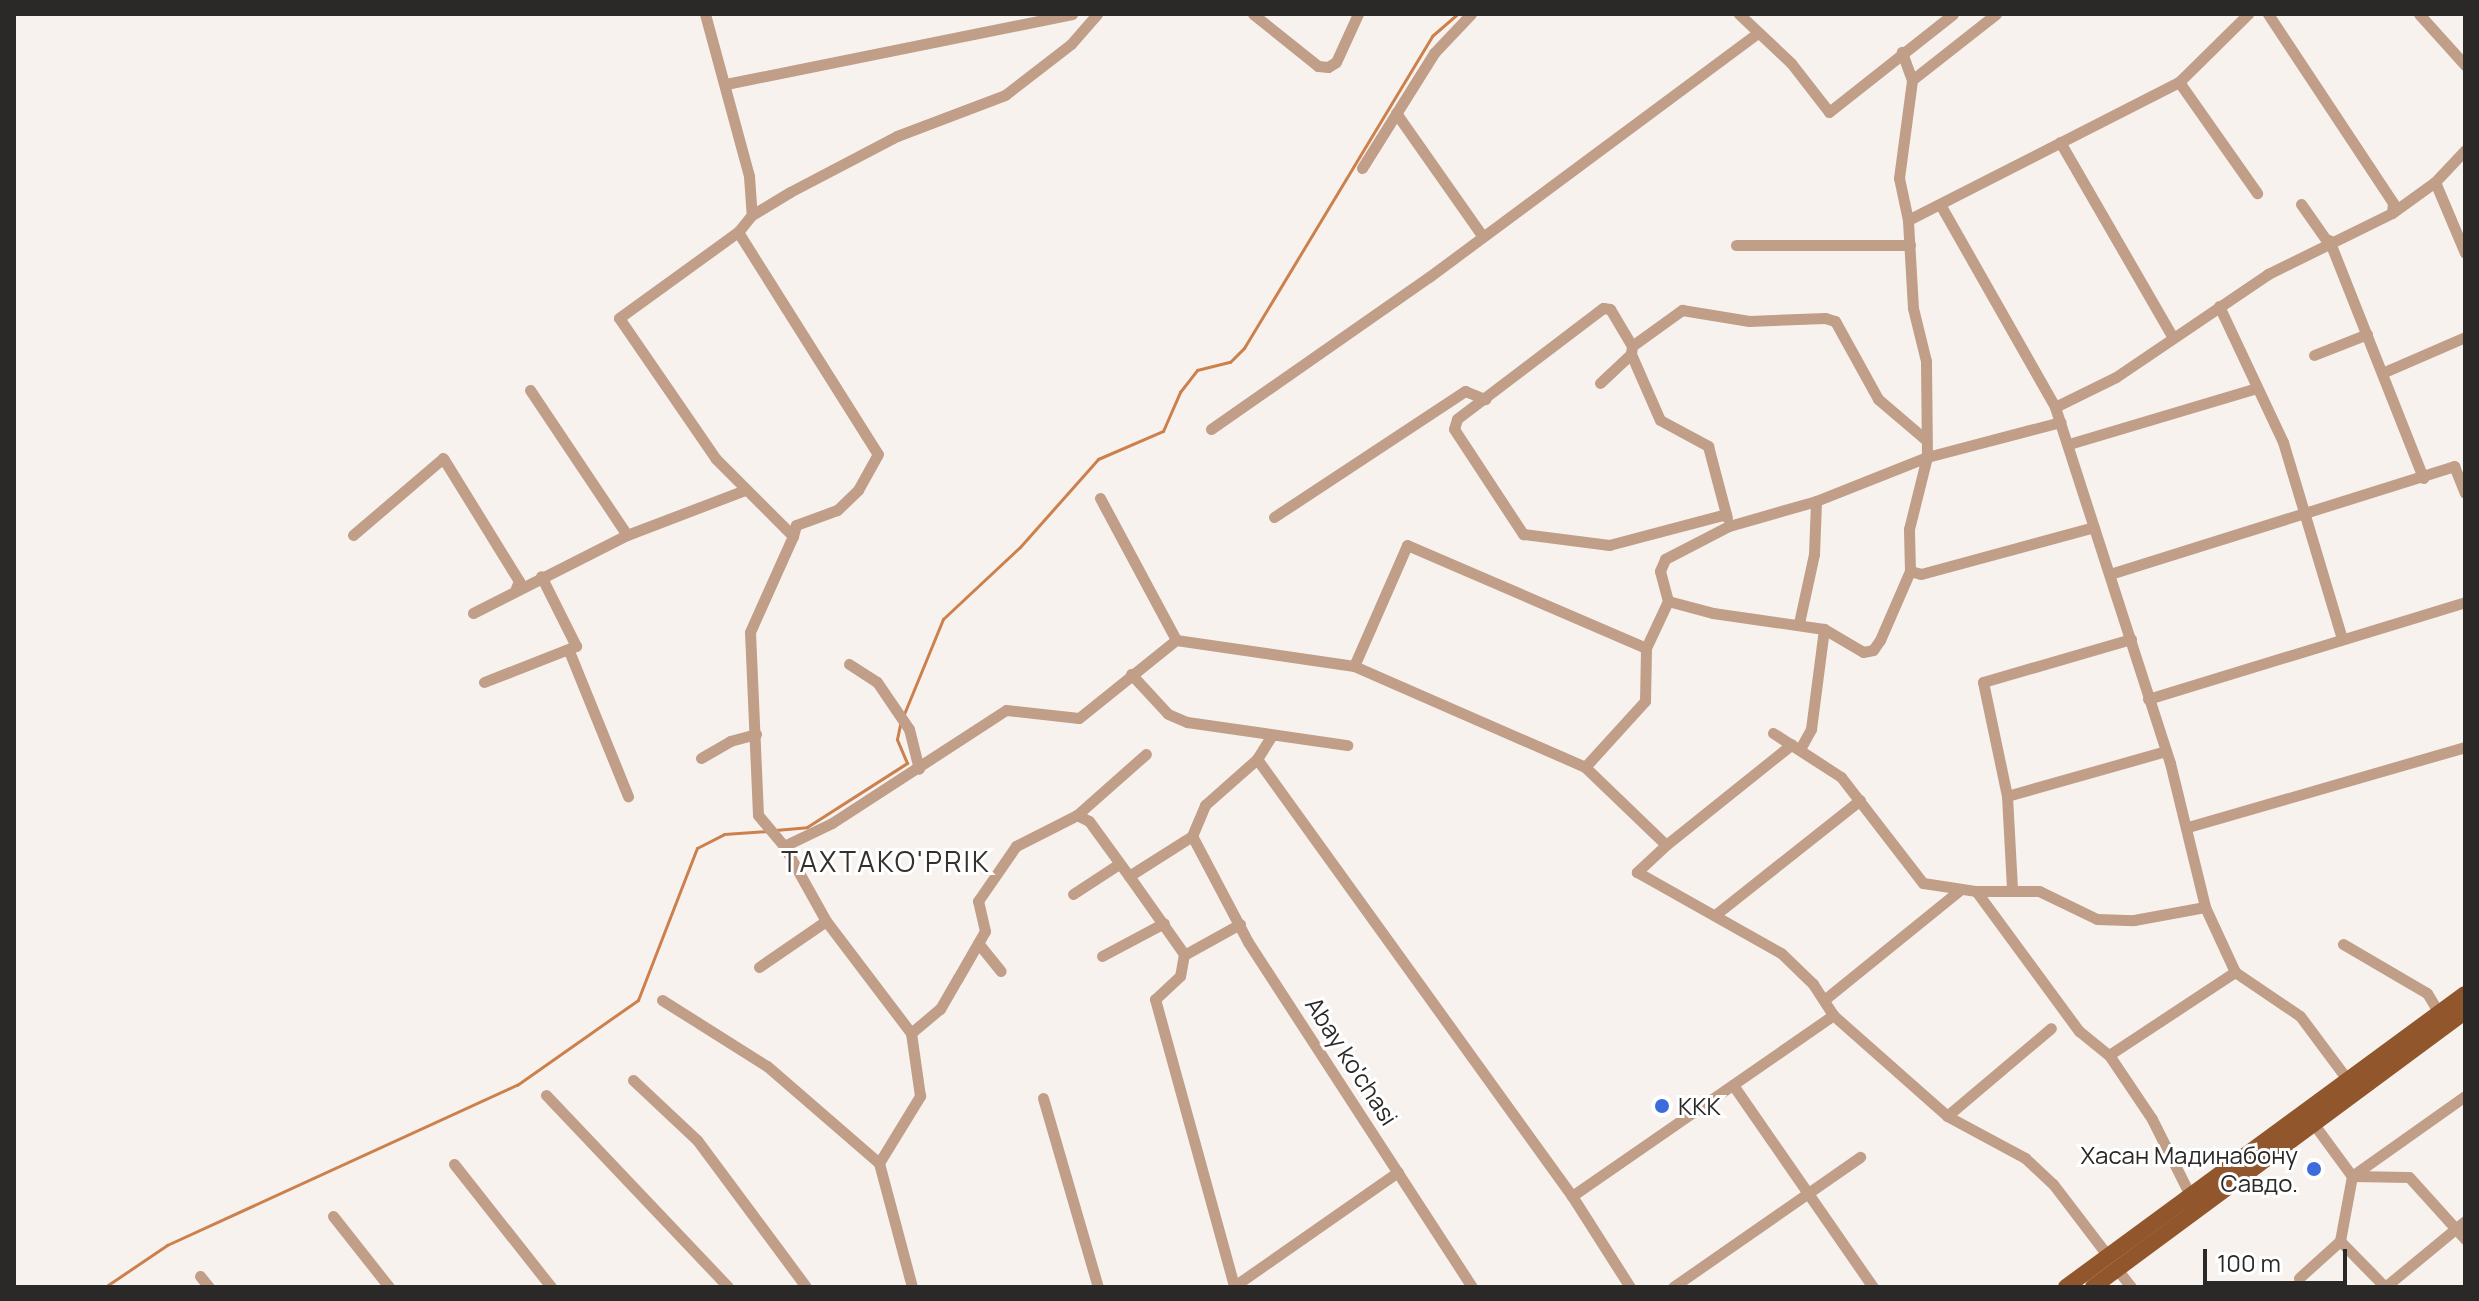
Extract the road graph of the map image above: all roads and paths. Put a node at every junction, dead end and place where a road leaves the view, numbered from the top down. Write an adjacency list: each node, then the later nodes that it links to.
1 (705, 14): 18 (street)
2 (1072, 14): 18 (street)
3 (1097, 14): 28 (street)
4 (1253, 14): 5 (street)
5 (1358, 14)
6 (1471, 14): 19 (street)
7 (1739, 14): 13 (street)
8 (1953, 14): 14 (street)
9 (1996, 14): 16 (street)
10 (2248, 14): 17 (street)
11 (2268, 14): 27 (street)
12 (2419, 14): 15 (street)
13 (1758, 33): 14 (street); 31 (street)
14 (1902, 52): 16 (street)
15 (2465, 65)
16 (1911, 76): 29 (street)
17 (2179, 82): 20 (street); 24 (street)
18 (726, 84): 28 (street)
19 (1396, 113): 22 (street); 31 (street)
20 (2060, 142): 26 (street); 39 (street)
21 (2465, 150): 23 (street)
22 (1362, 168)
23 (2435, 182): 27 (street); 35 (street)
24 (2257, 193)
25 (2301, 204): 32 (street)
26 (1941, 206): 29 (street); 47 (street)
27 (2392, 213): 32 (street)
28 (752, 215): 30 (street)
29 (1908, 220): 34 (street)
30 (738, 232): 54 (street); 64 (street)
31 (1483, 237): 49 (street)
32 (2328, 241): 36 (street); 37 (street)
33 (1736, 245): 34 (street)
34 (1910, 245): 50 (street)
35 (2465, 253)
36 (2219, 306): 39 (street); 44 (street)
37 (2367, 334): 41 (street); 42 (street)
38 (2465, 337): 42 (street)
39 (2173, 338): 47 (street)
40 (1631, 350): 43 (street); 46 (street); 50 (street); 60 (street)
41 (2314, 355)
42 (2382, 373): 53 (street)
43 (1600, 383)
44 (2257, 388): 51 (street); 58 (street)
45 (530, 390): 63 (street)
46 (1485, 399): 59 (street); 60 (street)
47 (2055, 407): 48 (street)
48 (2060, 422): 51 (street); 52 (street)
49 (1211, 429)
50 (1926, 440): 52 (street)
51 (2069, 444): 61 (street)
52 (1927, 457): 57 (street); 65 (street)
53 (2423, 478): 55 (street); 58 (street)
54 (745, 490): 63 (street); 64 (street)
55 (2465, 493)
56 (1100, 498): 76 (street)
57 (1816, 501): 60 (street); 72 (street)
58 (2303, 512): 66 (street); 75 (street)
59 (1274, 517)
60 (1728, 520): 69 (street)
61 (2094, 527): 65 (street); 66 (street)
62 (353, 535): 68 (street)
63 (627, 535): 67 (street)
64 (793, 536): 85 (street)
65 (1910, 571): 73 (street)
66 (2110, 574): 74 (street)
67 (541, 576): 68 (street); 78 (street)
68 (516, 588): 71 (street)
69 (1668, 601): 72 (street); 77 (street)
70 (2465, 602): 75 (street)
71 (473, 613)
72 (1799, 623): 73 (street)
73 (1824, 629): 88 (street)
74 (2131, 639): 83 (street); 97 (street)
75 (2342, 639): 83 (street)
76 (1176, 640): 80 (street); 81 (street)
77 (1646, 648): 80 (street); 94 (street)
78 (569, 651): 82 (street); 96 (street)
79 (849, 664): 95 (street)
80 (1354, 666): 94 (street)
81 (1131, 674): 86 (street); 95 (street)
82 (484, 682)
83 (2148, 699): 90 (street)
84 (1773, 733): 88 (street)
85 (756, 734): 92 (street); 102 (street)
86 (1272, 735): 87 (street); 93 (street)
87 (1347, 745)
88 (1796, 746): 98 (street); 103 (street)
89 (2465, 747): 100 (street)
90 (2166, 751): 97 (street); 100 (street)
91 (1146, 754): 99 (street)
92 (701, 758)
93 (1257, 759): 101 (street); 145 (street)
94 (1585, 767): 103 (street)
95 (919, 769): 102 (street)
96 (628, 796)
97 (2007, 796): 106 (street)
98 (1860, 800): 107 (street); 111 (street)
99 (1077, 815): 104 (street); 115 (street)
100 (2188, 827): 110 (street)
101 (1192, 836): 105 (street); 114 (street, Abay ko'chasi)
102 (782, 843): 112 (street)
103 (1666, 845): 111 (street)
104 (1119, 864): 105 (street); 109 (street)
105 (1129, 876): 113 (street)
106 (2012, 888): 108 (street); 110 (street)
107 (1961, 889): 108 (street); 124 (street)
108 (1976, 891): 130 (street)
109 (1073, 894)
110 (2205, 907): 121 (street)
111 (1715, 915): 124 (street)
112 (826, 921): 119 (street); 129 (street)
113 (1164, 923): 117 (street); 118 (street)
114 (1240, 924): 117 (street); 142 (street, Abay ko'chasi)
115 (978, 943): 120 (street); 129 (street)
116 (2343, 944): 126 (street)
117 (1184, 955): 154 (street)
118 (1102, 956)
119 (759, 967)
120 (1001, 971)
121 (2235, 972): 130 (street); 131 (street)
122 (2465, 994): 126 (main road)
123 (662, 1000): 140 (street)
124 (1824, 1000): 127 (street)
125 (2465, 1012): 138 (main road)
126 (2439, 1013): 131 (main road)
127 (1833, 1015): 133 (street); 137 (street)
128 (2051, 1028): 137 (street)
129 (911, 1033): 140 (street)
130 (2109, 1055): 146 (street)
131 (2347, 1079): 146 (main road)
132 (633, 1080): 159 (street)
133 (1733, 1085): 144 (street); 145 (street)
134 (546, 1095): 158 (street)
135 (2465, 1096): 143 (street)
136 (1043, 1098): 161 (street)
137 (1947, 1116): 151 (street)
138 (2313, 1123): 143 (street); 151 (main road)
139 (1860, 1157): 144 (street)
140 (879, 1163): 160 (street)
141 (454, 1164): 157 (street)
142 (1398, 1172): 154 (street); 162 (street, Abay ko'chasi)
143 (2352, 1176): 148 (street); 150 (street)
144 (1809, 1193): 164 (street); 165 (street)
145 (1572, 1196): 163 (street)
146 (2191, 1197): 151 (main road)
147 (333, 1216): 156 (street)
148 (2461, 1225): 149 (street); 169 (street)
149 (2465, 1239)
150 (2340, 1241): 153 (street); 169 (street)
151 (2113, 1262): 166 (main road); 167 (main road); 168 (street)
152 (200, 1276): 155 (street)
153 (2299, 1278)
154 (1234, 1286)
155 (209, 1287)
156 (389, 1287)
157 (551, 1287)
158 (728, 1287)
159 (806, 1287)
160 (912, 1287)
161 (1098, 1287)
162 (1472, 1287)
163 (1630, 1287)
164 (1673, 1287)
165 (1873, 1287)
166 (2066, 1287)
167 (2093, 1287)
168 (2131, 1287)
169 (2385, 1287)

